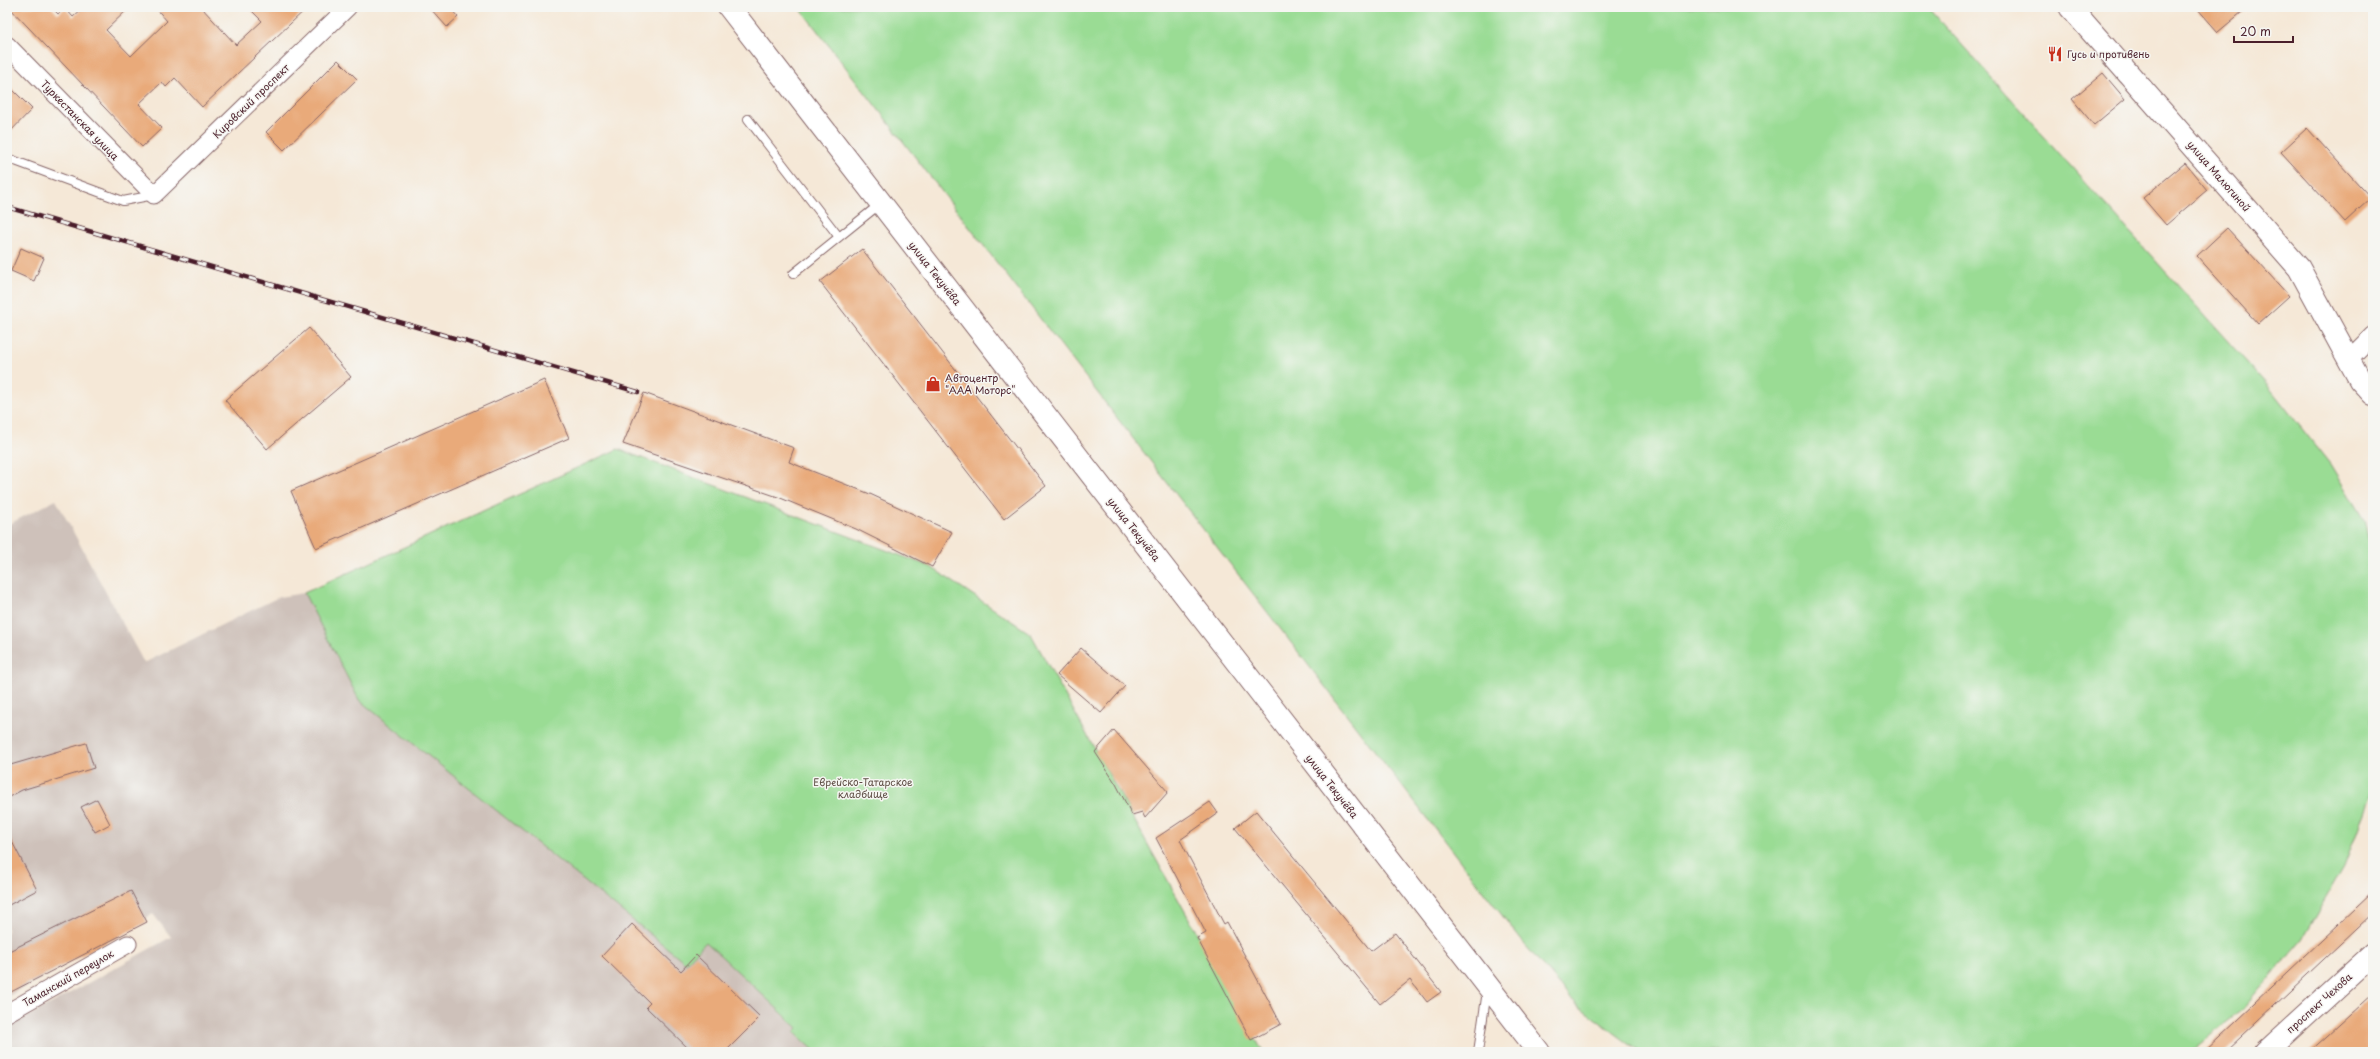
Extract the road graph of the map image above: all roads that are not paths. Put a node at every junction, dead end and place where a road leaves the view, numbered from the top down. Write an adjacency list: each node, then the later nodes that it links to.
1 (729, 7): 8 (main road, улица Текучёва)
2 (2070, 7): 12 (main road, улица Малюгиной)
3 (344, 8): 7 (street, Кировский проспект)
4 (7, 45): 7 (street, Туркестанская улица)
5 (748, 120): 9 (lane)
6 (7, 158): 7 (lane)
7 (154, 195)
8 (881, 203): 9 (lane); 16 (main road, улица Текучёва)
9 (839, 237): 10 (lane)
10 (793, 274)
11 (2373, 335): 12 (street)
12 (2349, 359): 13 (main road, улица Малюгиной)
13 (2373, 394)
14 (128, 944): 17 (street, Таманский переулок)
15 (2373, 954): 20 (main road, проспект Чехова)
16 (1488, 987): 18 (lane); 19 (main road, улица Текучёва)
17 (7, 1013)
18 (1478, 1052)
19 (1538, 1052)
20 (2266, 1052)

